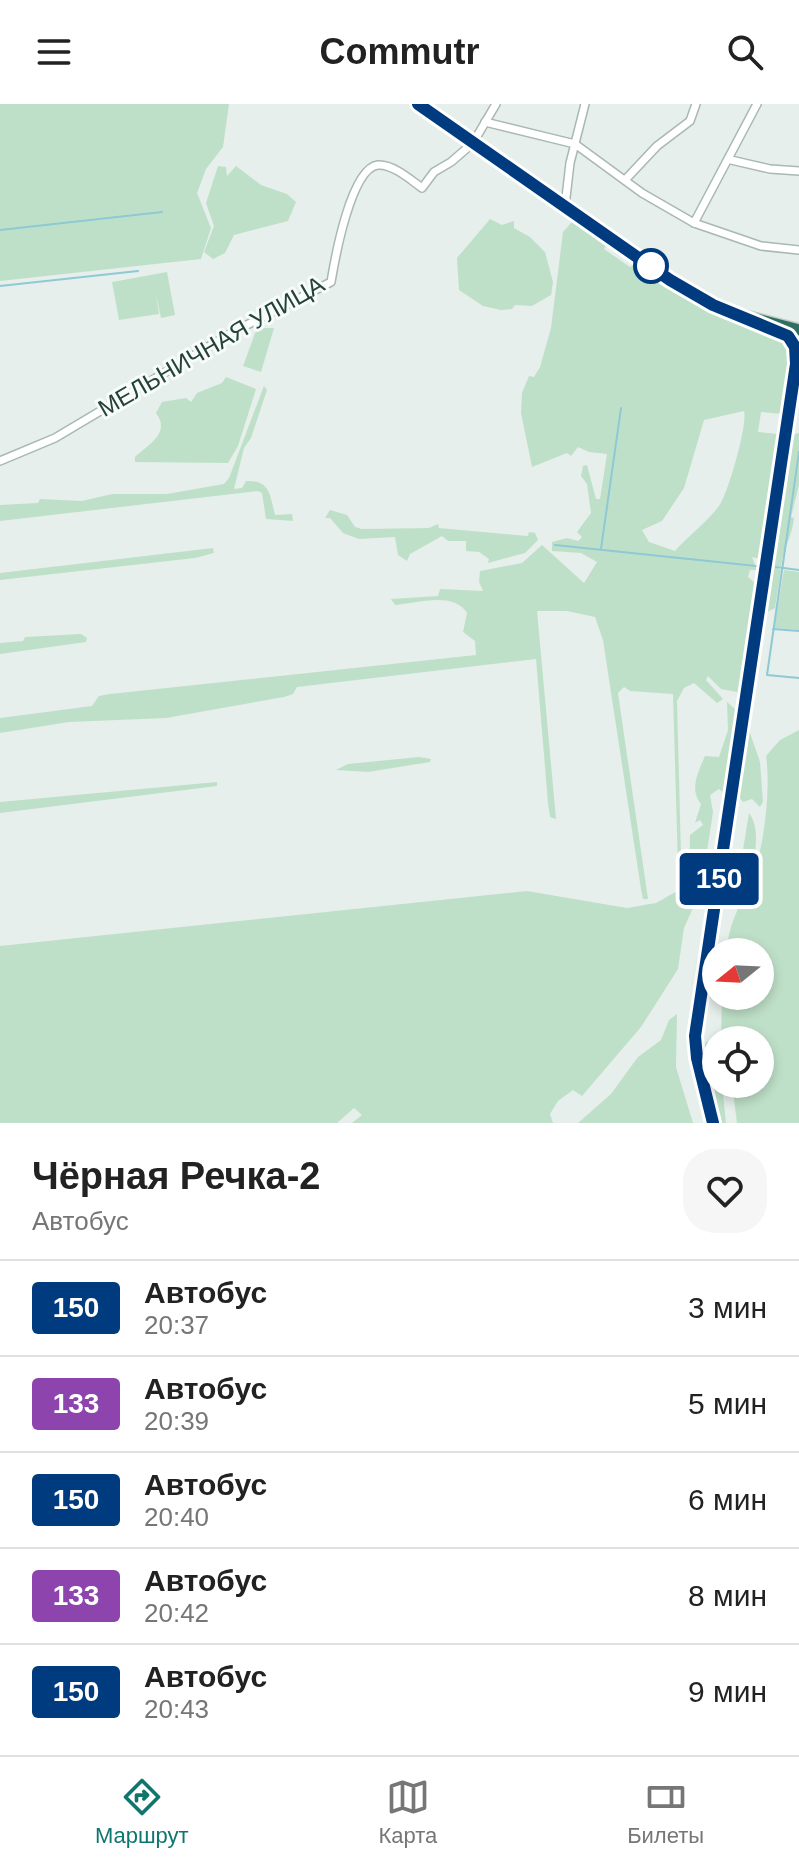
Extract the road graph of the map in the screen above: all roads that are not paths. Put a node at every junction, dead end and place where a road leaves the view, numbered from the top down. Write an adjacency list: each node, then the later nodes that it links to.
1 (418, 104): 7 (highway)
2 (496, 104): 6 (street)
3 (585, 104): 8 (street)
4 (696, 104): 11 (street)
5 (757, 104): 9 (street)
6 (485, 122): 7 (street); 8 (street)
7 (473, 143): 12 (highway); 19 (street, МЕЛЬНИЧНАЯ УЛИЦА)
8 (575, 144): 11 (street); 12 (street)
9 (731, 160): 10 (street); 13 (street)
10 (799, 171)
11 (625, 180): 13 (street)
12 (565, 206): 15 (highway)
13 (694, 223): 14 (street)
14 (799, 250)
15 (753, 319): 16 (highway); 18 (street)
16 (799, 330)
17 (799, 345): 18 (street)
18 (798, 360): 20 (street)
19 (0, 461)
20 (713, 1123)

